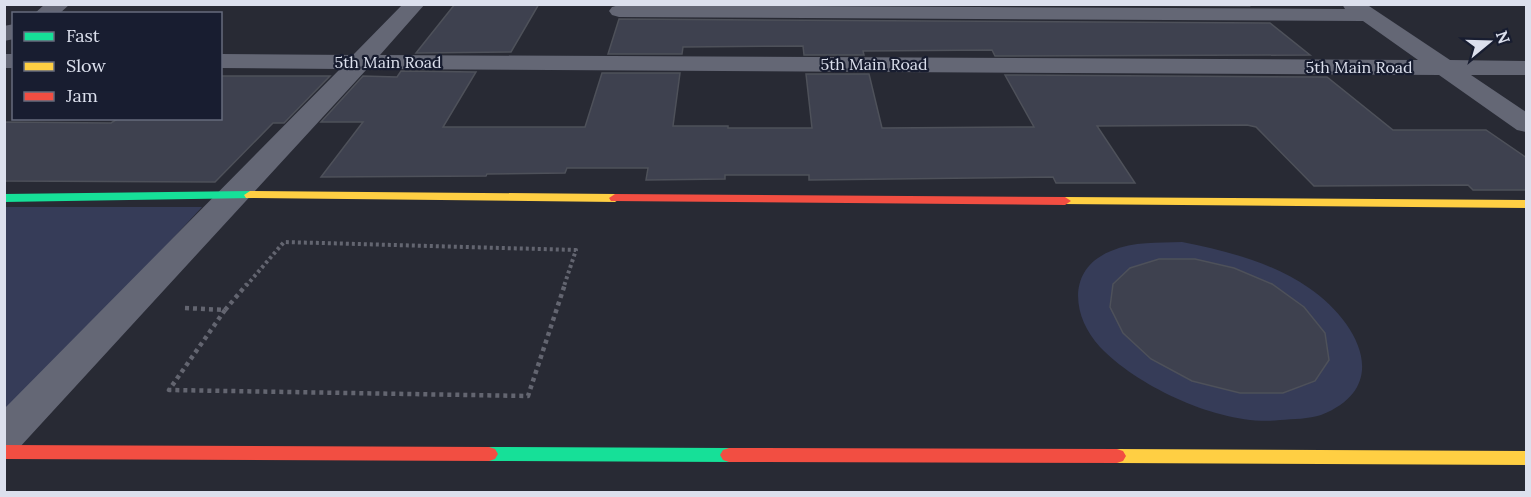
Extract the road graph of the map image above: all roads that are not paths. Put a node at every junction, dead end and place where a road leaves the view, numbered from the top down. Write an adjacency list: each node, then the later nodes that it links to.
1 (60, 4): 4 (street)
2 (415, 4): 7 (street)
3 (1360, 10): 5 (street); 8 (street)
4 (47, 12)
5 (613, 31): 7 (street, 5th Main Road); 8 (street, 5th Main Road)
6 (222, 62): 7 (street, 5th Main Road)
7 (361, 62): 11 (street)
8 (1444, 67): 9 (street, 5th Main Road); 10 (street)
9 (1527, 68)
10 (1527, 124)
11 (233, 195): 12 (street); 13 (street); 14 (street)
12 (4, 198)
13 (1527, 204)
14 (4, 436)
15 (4, 452): 16 (street)
16 (1527, 458)

